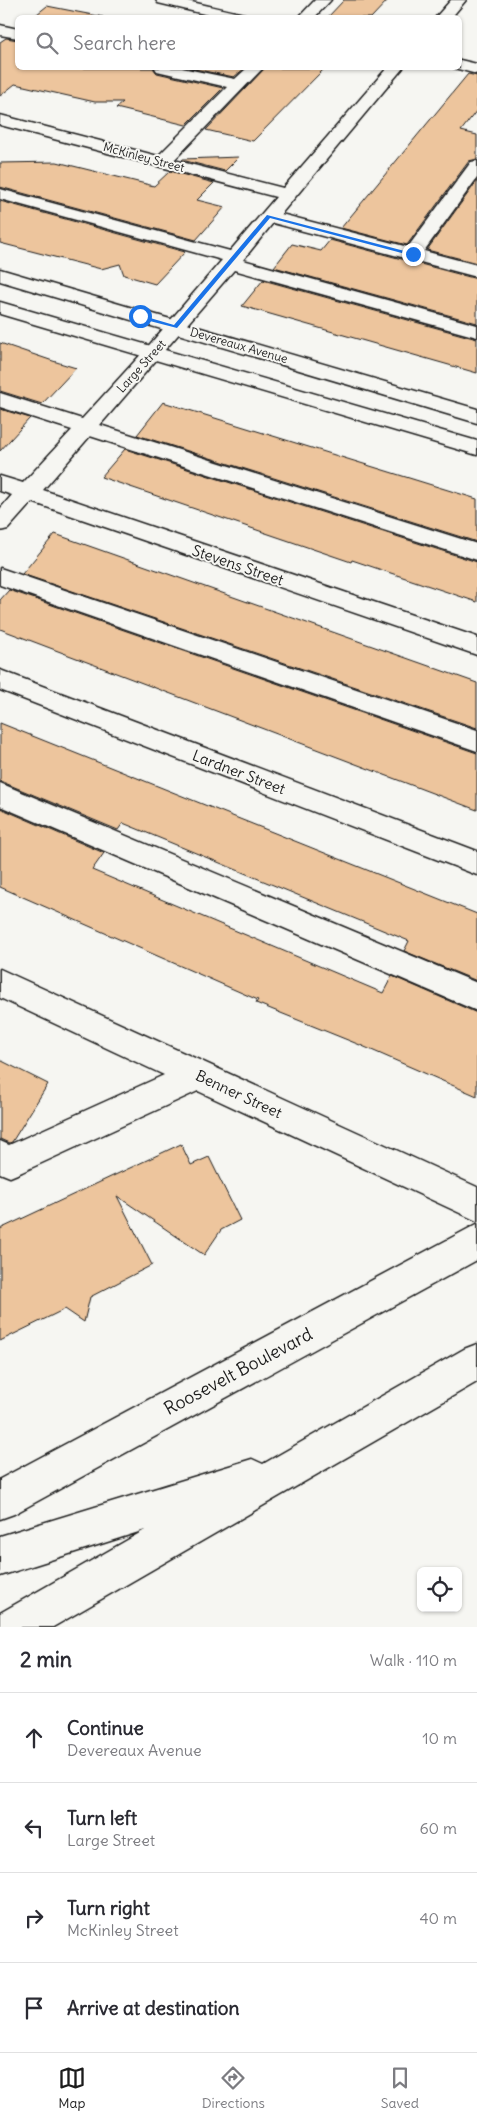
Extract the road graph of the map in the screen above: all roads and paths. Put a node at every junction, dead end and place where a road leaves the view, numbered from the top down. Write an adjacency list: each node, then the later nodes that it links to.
1 (163, 0): 4 (main road)
2 (324, 0): 5 (main road)
3 (459, 0): 6 (main road)
4 (230, 15)
5 (308, 15)
6 (445, 15)
7 (0, 30): 8 (main road)
8 (15, 33)
9 (462, 65): 10 (main road)
10 (477, 69)
11 (172, 70): 14 (main road)
12 (253, 70): 14 (main road)
13 (393, 70): 19 (main road, Large Street)
14 (238, 85): 16 (main road)
15 (0, 120): 16 (main road, McKinley Street)
16 (163, 161): 19 (main road, McKinley Street)
17 (477, 166): 21 (main road)
18 (0, 194): 22 (main road)
19 (288, 195): 20 (main road, Large Street)
20 (269, 216): 21 (main road); 22 (main road, Large Street)
21 (413, 254): 23 (main road)
22 (233, 261): 26 (main road, Large Street); 27 (main road)
23 (477, 271)
24 (0, 275): 26 (main road, Devereaux Avenue)
25 (0, 308): 28 (main road)
26 (175, 327): 28 (main road, Large Street); 30 (main road, Devereaux Avenue)
27 (477, 331)
28 (152, 354): 31 (main road, Large Street); 32 (main road)
29 (0, 400): 31 (main road)
30 (477, 416)
31 (86, 427): 34 (main road, Large Street); 36 (main road)
32 (477, 448)
33 (0, 484): 34 (main road, Stevens Street)
34 (28, 493): 35 (main road, Large Street); 38 (main road, Stevens Street)
35 (0, 523)
36 (477, 552)
37 (0, 576): 40 (main road)
38 (477, 646)
39 (0, 680): 42 (main road, Lardner Street)
40 (477, 742)
41 (0, 794): 44 (main road)
42 (477, 863)
43 (0, 984): 45 (main road, Benner Street)
44 (477, 997)
45 (198, 1075): 46 (main road); 47 (main road, Benner Street)
46 (3, 1161)
47 (477, 1204)
48 (477, 1241): 51 (main road, Roosevelt Boulevard)
49 (477, 1362): 50 (main road)
50 (301, 1463): 52 (main road); 53 (main road)
51 (0, 1500)
52 (0, 1556)
53 (14, 1627)

